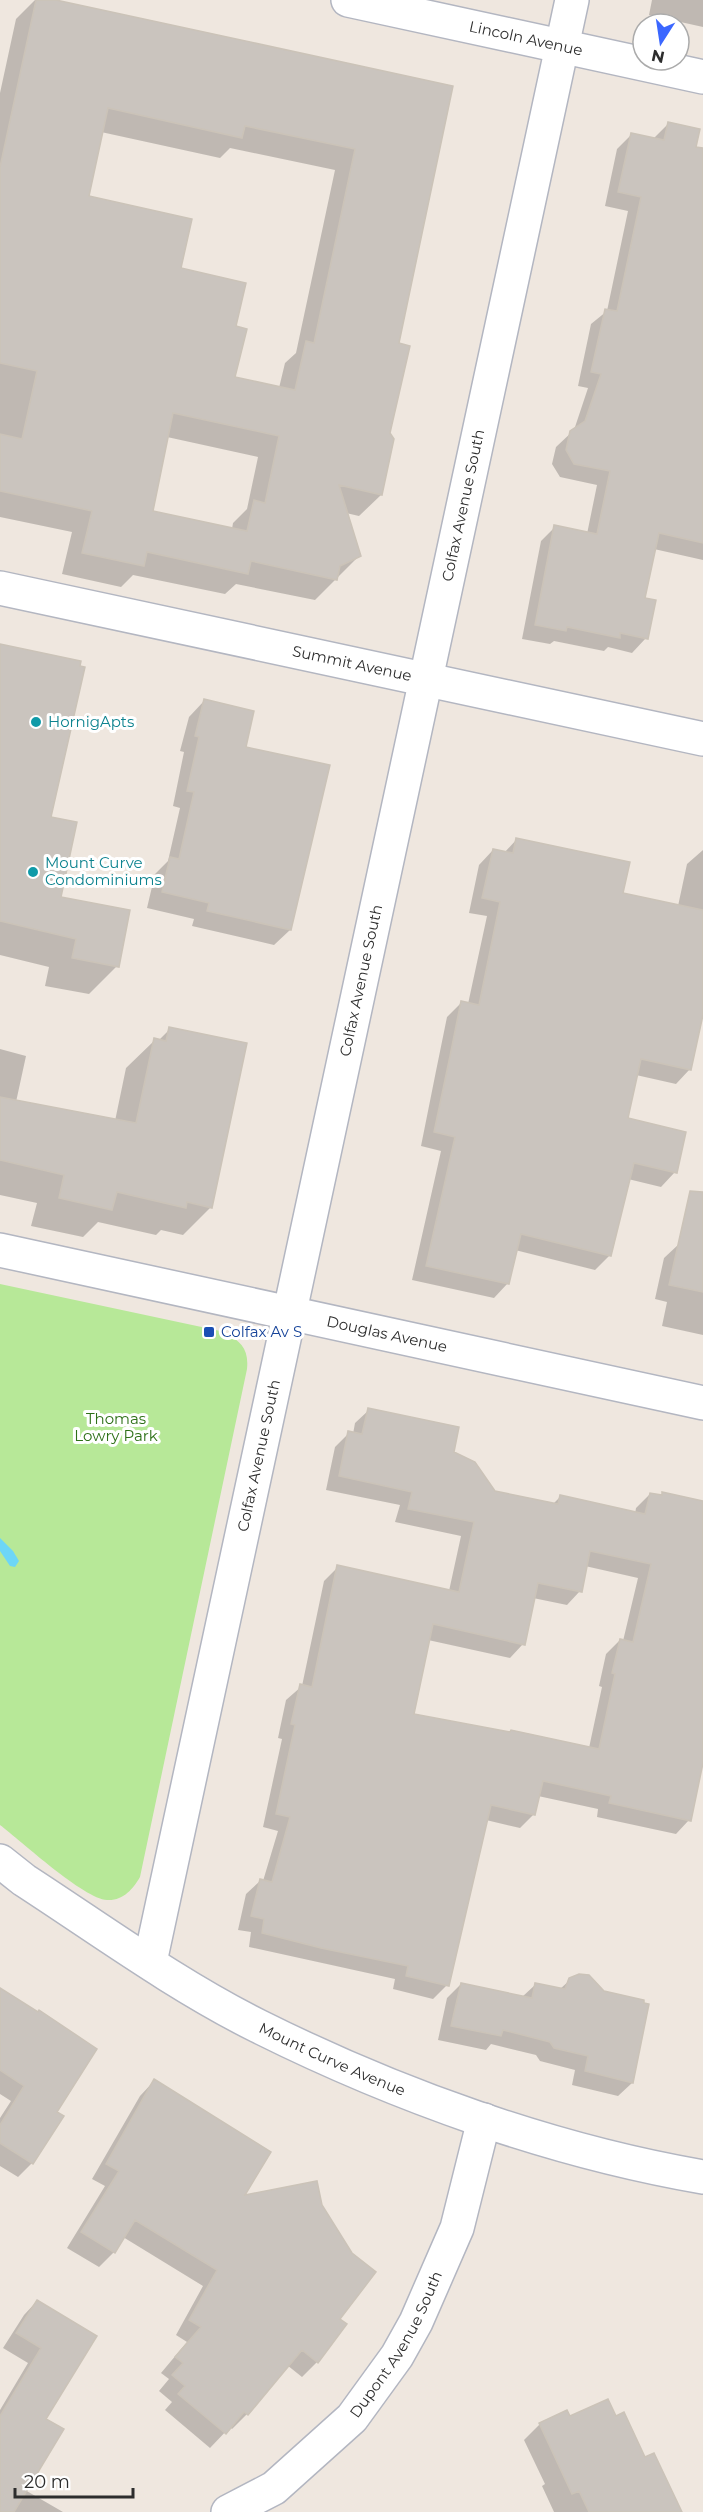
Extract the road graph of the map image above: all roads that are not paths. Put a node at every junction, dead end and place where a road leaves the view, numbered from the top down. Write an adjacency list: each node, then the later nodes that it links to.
1 (348, 0): 3 (street, Lincoln Avenue)
2 (572, 0): 3 (street, Colfax Avenue South)
3 (562, 48): 4 (street, Lincoln Avenue); 6 (street, Colfax Avenue South)
4 (703, 77)
5 (0, 588): 6 (street, Summit Avenue)
6 (426, 679): 7 (street, Summit Avenue); 9 (street, Colfax Avenue South)
7 (703, 739)
8 (0, 1250): 9 (street, Douglas Avenue)
9 (289, 1313): 10 (street, Douglas Avenue); 12 (street, Colfax Avenue South)
10 (703, 1403)
11 (0, 1861): 12 (street, Mount Curve Avenue)
12 (150, 1962): 13 (street, Mount Curve Avenue)
13 (484, 2120): 14 (street, Mount Curve Avenue); 15 (street, Dupont Avenue South)
14 (703, 2177)
15 (228, 2512)

